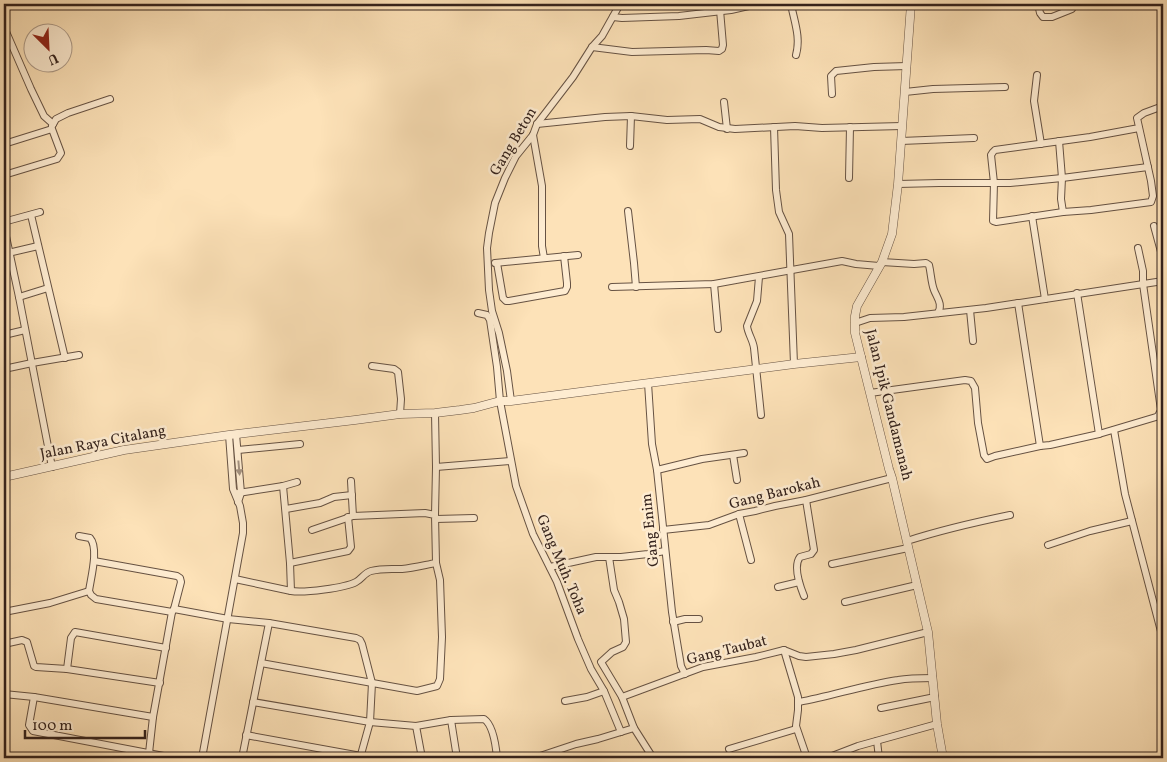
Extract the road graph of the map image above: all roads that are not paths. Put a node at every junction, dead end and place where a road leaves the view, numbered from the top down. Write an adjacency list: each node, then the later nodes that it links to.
1 (620, 4): 8 (street, Gang Beton)
2 (785, 4): 7 (street)
3 (791, 4): 11 (street)
4 (911, 4): 12 (street, Jalan Ipik Gandamanah)
5 (1038, 4): 6 (street)
6 (1074, 4)
7 (720, 10): 8 (street); 10 (street)
8 (613, 17): 10 (street, Gang Beton)
9 (4, 27): 22 (street)
10 (592, 47): 21 (street, Gang Beton)
11 (796, 55)
12 (907, 66): 15 (street, Jalan Ipik Gandamanah); 16 (street)
13 (1037, 76): 33 (street)
14 (1005, 88): 15 (street)
15 (905, 92): 23 (street, Jalan Ipik Gandamanah)
16 (832, 94)
17 (110, 99): 22 (street)
18 (724, 102): 27 (street)
19 (1163, 106): 26 (street)
20 (631, 116): 21 (street); 27 (street); 34 (street)
21 (537, 124): 28 (street, Gang Beton)
22 (52, 126): 32 (street); 36 (street)
23 (902, 126): 25 (street); 30 (street, Jalan Ipik Gandamanah)
24 (774, 127): 25 (street); 27 (street); 57 (street)
25 (850, 127): 37 (street)
26 (1139, 128): 31 (street); 35 (street)
27 (727, 129)
28 (533, 135): 52 (street); 55 (street, Gang Beton)
29 (974, 138): 30 (street)
30 (901, 141): 40 (street, Jalan Ipik Gandamanah)
31 (1059, 141): 33 (street); 38 (street)
32 (4, 144)
33 (1041, 144): 39 (street)
34 (630, 146)
35 (1148, 167): 38 (street); 43 (street)
36 (4, 175)
37 (849, 178)
38 (1062, 178): 39 (street); 43 (street)
39 (994, 183): 40 (street); 45 (street)
40 (898, 184): 56 (street, Jalan Ipik Gandamanah)
41 (628, 211): 63 (street)
42 (40, 212): 44 (street)
43 (1063, 212): 45 (street)
44 (31, 215): 47 (street); 49 (street)
45 (1032, 216): 67 (street)
46 (1154, 226): 53 (street)
47 (38, 246): 49 (street); 64 (street)
48 (1138, 248): 61 (street)
49 (7, 254): 66 (street)
50 (578, 255): 51 (street)
51 (564, 256): 52 (street); 54 (street)
52 (544, 258): 54 (street)
53 (1163, 259)
54 (497, 263): 55 (street)
55 (488, 264): 88 (street, Gang Beton)
56 (881, 264): 57 (street); 71 (street); 72 (street, Jalan Ipik Gandamanah)
57 (791, 270): 58 (street); 81 (street)
58 (760, 277): 60 (street); 84 (street)
59 (1163, 281): 61 (street)
60 (714, 284): 63 (street); 73 (street)
61 (1143, 284): 65 (street); 92 (street)
62 (612, 287): 63 (street)
63 (636, 287)
64 (48, 288): 66 (street); 78 (street)
65 (1077, 293): 67 (street); 94 (street)
66 (19, 297): 74 (street)
67 (1045, 299): 68 (street)
68 (1018, 302): 69 (street); 97 (street)
69 (970, 310): 71 (street); 76 (street)
70 (478, 313): 87 (street, Gang Muh. Toha)
71 (938, 313): 72 (street)
72 (855, 323): 79 (street, Jalan Ipik Gandamanah)
73 (718, 329)
74 (25, 330): 75 (street); 80 (street)
75 (4, 335)
76 (973, 341)
77 (79, 355): 78 (street)
78 (64, 358): 80 (street)
79 (861, 358): 81 (street, Jalan Raya Citalang); 86 (street, Jalan Ipik Gandamanah)
80 (32, 363): 83 (street); 102 (street)
81 (794, 364): 84 (street, Jalan Raya Citalang)
82 (372, 366): 90 (street)
83 (4, 369)
84 (757, 369): 85 (street, Jalan Raya Citalang); 91 (street)
85 (648, 383): 88 (street, Jalan Raya Citalang); 104 (street, Gang Enim)
86 (870, 393): 97 (street); 106 (street, Jalan Ipik Gandamanah)
87 (500, 401): 88 (street, Jalan Raya Citalang); 89 (street, Jalan Raya Citalang); 101 (street, Gang Muh. Toha)
88 (511, 401)
89 (435, 413): 90 (street, Jalan Raya Citalang); 103 (street)
90 (400, 414): 95 (street, Jalan Raya Citalang)
91 (761, 415)
92 (1162, 415): 93 (street)
93 (1114, 430): 94 (street); 120 (street)
94 (1099, 434): 97 (street)
95 (229, 435): 98 (street); 102 (street, Jalan Raya Citalang); 111 (street)
96 (300, 444): 98 (street)
97 (1040, 446)
98 (238, 450): 111 (street, one-way to 111)
99 (744, 453): 100 (street)
100 (733, 455): 104 (street); 107 (street)
101 (511, 461): 103 (street); 133 (street, Gang Muh. Toha)
102 (52, 467): 105 (street, Jalan Raya Citalang)
103 (436, 467): 118 (street)
104 (657, 470): 122 (street, Gang Enim)
105 (4, 477)
106 (892, 478): 113 (street, Gang Barokah); 125 (street, Jalan Ipik Gandamanah)
107 (737, 480)
108 (351, 481): 112 (street)
109 (297, 482): 110 (street)
110 (283, 486): 111 (street); 114 (street)
111 (238, 493): 134 (street)
112 (352, 496): 114 (street); 117 (street)
113 (806, 500): 115 (street, Gang Barokah); 135 (street)
114 (286, 509): 130 (street)
115 (739, 514): 122 (street, Gang Barokah); 128 (street)
116 (1010, 515): 125 (street)
117 (351, 516): 118 (street); 121 (street); 130 (street)
118 (436, 517): 119 (street); 131 (street)
119 (474, 518)
120 (1132, 521): 124 (street); 149 (street)
121 (312, 530)
122 (663, 530): 126 (street, Gang Enim)
123 (80, 536): 129 (street)
124 (1048, 544)
125 (908, 545): 132 (street); 136 (street, Jalan Ipik Gandamanah)
126 (665, 551): 127 (street); 146 (street, Gang Enim)
127 (609, 557): 133 (street); 162 (street)
128 (751, 560)
129 (94, 561): 138 (street); 142 (street)
130 (290, 563): 139 (street)
131 (436, 563): 139 (street); 158 (street)
132 (832, 564)
133 (553, 567): 159 (street, Gang Muh. Toha)
134 (235, 579): 139 (street); 144 (street)
135 (799, 582): 137 (street); 140 (street)
136 (917, 585): 141 (street); 148 (street, Jalan Ipik Gandamanah)
137 (778, 586)
138 (89, 591): 142 (street); 143 (street)
139 (291, 591)
140 (804, 596)
141 (845, 602)
142 (173, 610): 144 (street); 151 (street)
143 (4, 612)
144 (228, 619): 147 (street); 181 (street)
145 (698, 619): 146 (street)
146 (673, 622): 155 (street, Gang Enim)
147 (269, 623): 153 (street); 158 (street)
148 (928, 632): 152 (street, Gang Taubat); 156 (street, Jalan Ipik Gandamanah)
149 (1163, 639)
150 (4, 644): 154 (street)
151 (166, 648): 154 (street); 157 (street)
152 (784, 650): 155 (street, Gang Taubat); 166 (street)
153 (261, 663): 158 (street); 165 (street)
154 (67, 669): 157 (street)
155 (685, 674): 162 (street, Gang Taubat)
156 (933, 678): 163 (street, Jalan Ipik Gandamanah); 166 (street)
157 (160, 682): 168 (street)
158 (372, 683): 170 (street)
159 (604, 691): 164 (street); 174 (street, Gang Muh. Toha)
160 (4, 694): 161 (street)
161 (34, 697): 168 (street); 178 (street)
162 (622, 697): 174 (street)
163 (935, 697): 167 (street); 171 (street, Jalan Ipik Gandamanah)
164 (565, 701)
165 (252, 702): 170 (street); 175 (street)
166 (799, 702): 173 (street)
167 (881, 708)
168 (153, 717): 178 (street)
169 (451, 720): 172 (street); 184 (street); 185 (street)
170 (370, 722): 172 (street); 179 (street)
171 (937, 724): 176 (street); 191 (street, Jalan Ipik Gandamanah)
172 (416, 726): 183 (street)
173 (796, 729): 177 (street); 188 (street)
174 (627, 730): 186 (street); 187 (street)
175 (246, 735): 179 (street); 182 (street)
176 (877, 741): 189 (street); 190 (street)
177 (729, 749)
178 (148, 755): 180 (street)
179 (360, 757)
180 (174, 758)
181 (202, 758)
182 (242, 758)
183 (422, 758)
184 (457, 758)
185 (498, 758)
186 (534, 758)
187 (653, 758)
188 (807, 758)
189 (828, 758)
190 (879, 758)
191 (943, 758)

